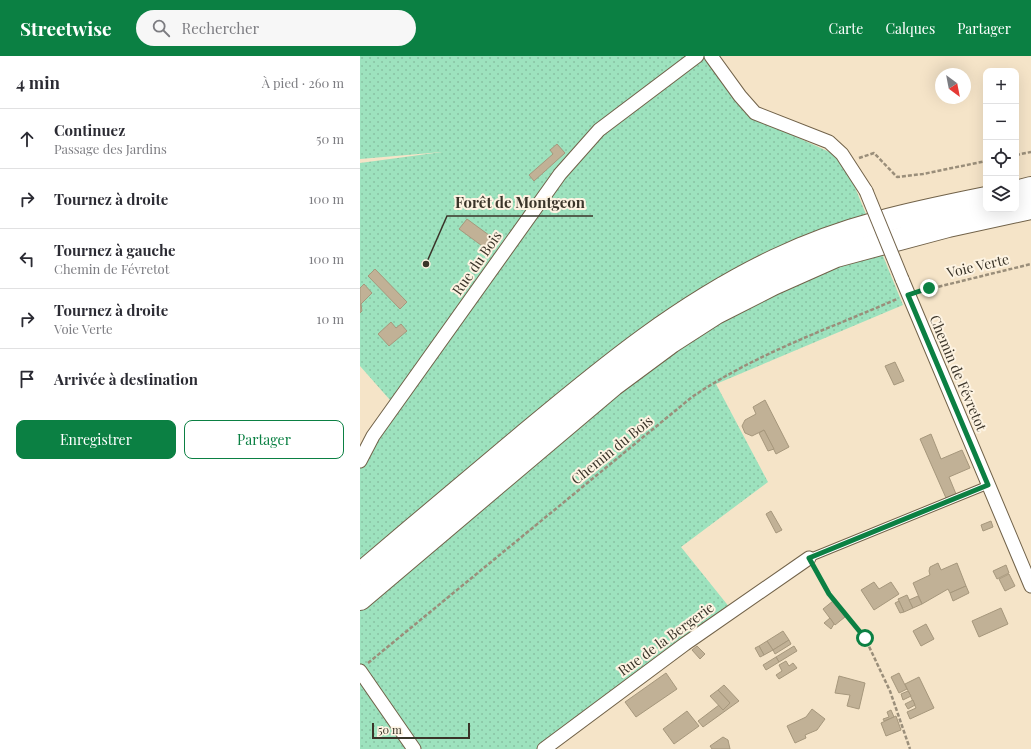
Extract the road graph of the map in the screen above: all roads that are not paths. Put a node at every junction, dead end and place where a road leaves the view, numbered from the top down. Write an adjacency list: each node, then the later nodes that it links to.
1 (697, 56): 7 (street, Rue du Bois)
2 (711, 56): 8 (street, Chemin de Févretot, bridge)
3 (1031, 188): 4 (highway)
4 (1019, 191)
5 (983, 199): 10 (highway)
6 (1031, 208): 12 (highway)
7 (360, 461)
8 (988, 485): 9 (lane); 11 (street, Chemin de Févretot)
9 (809, 558): 15 (street, Rue de la Bergerie)
10 (360, 574)
11 (1031, 586)
12 (360, 598)
13 (363, 668): 14 (street)
14 (414, 749)
15 (544, 749)

